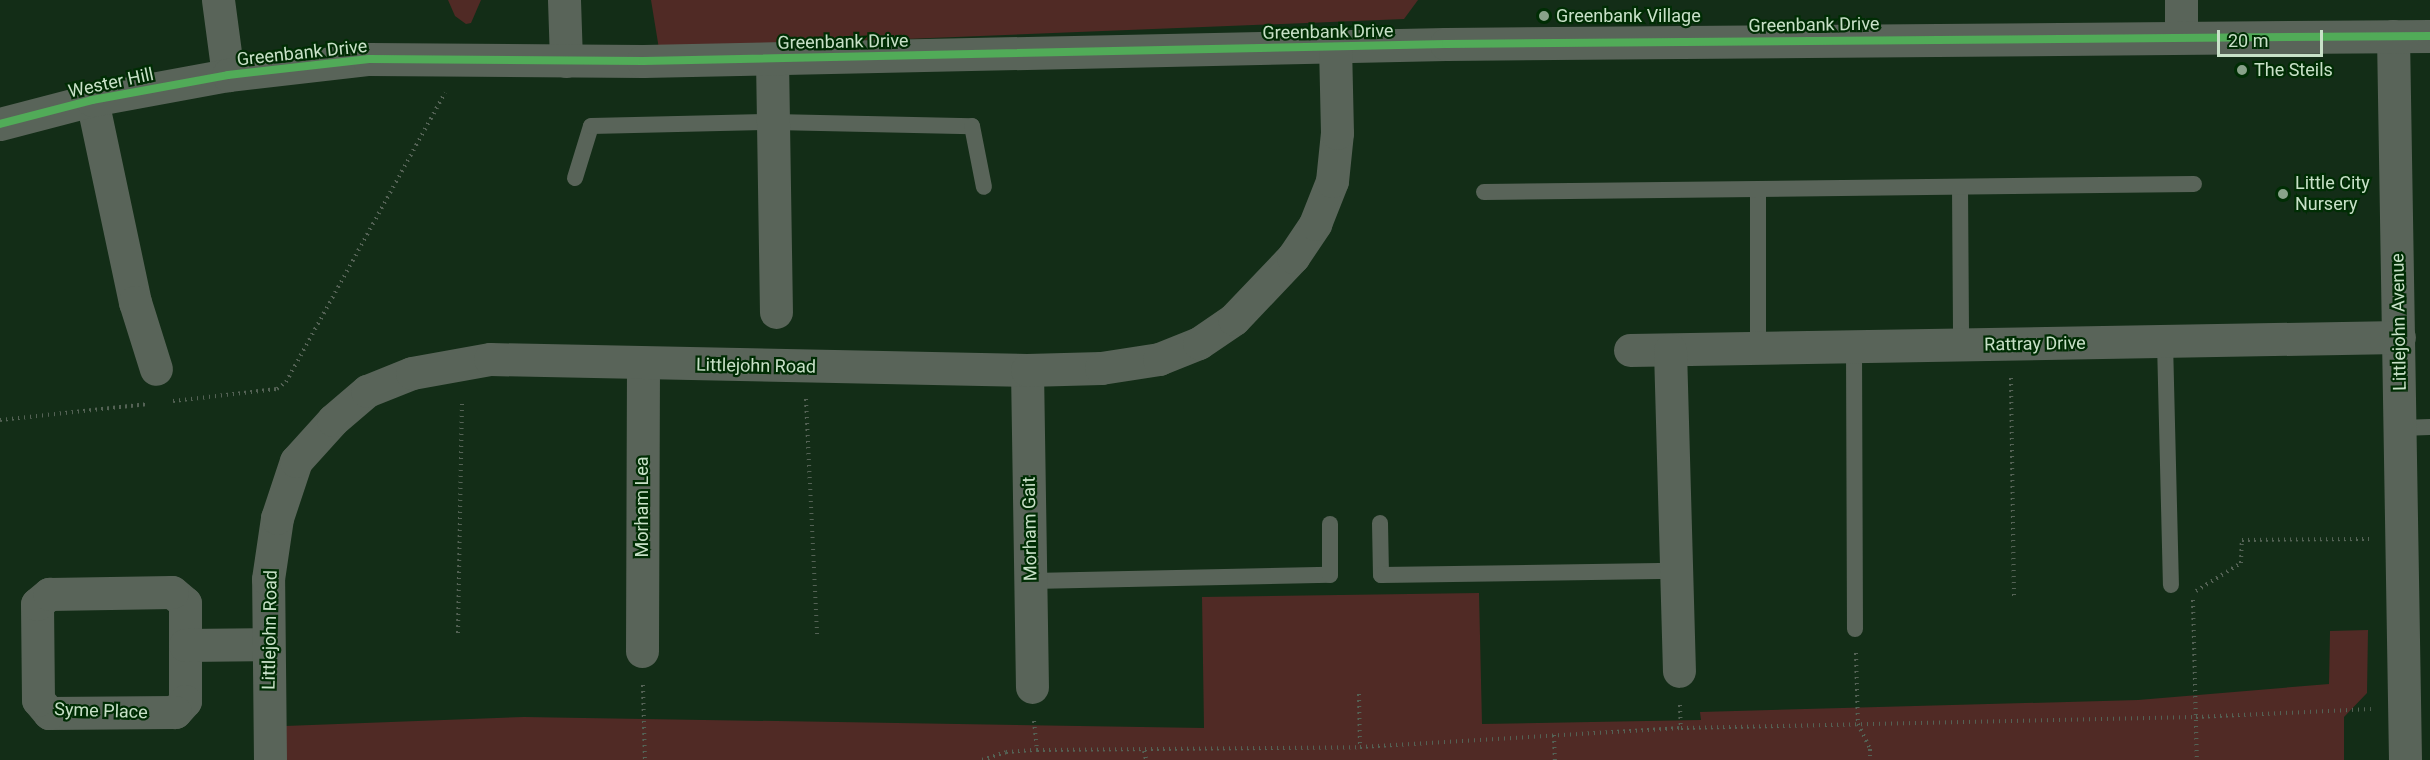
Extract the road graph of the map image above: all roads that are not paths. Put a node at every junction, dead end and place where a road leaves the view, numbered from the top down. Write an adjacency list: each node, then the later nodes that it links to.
1 (218, 0): 10 (street)
2 (564, 0): 9 (street)
3 (2181, 0): 4 (street)
4 (2181, 36): 5 (street, Greenbank Drive); 7 (street, Greenbank Drive)
5 (2393, 36): 6 (street, Greenbank Drive); 21 (street, Littlejohn Avenue)
6 (2430, 36)
7 (1335, 46): 8 (street, Greenbank Drive); 30 (street, Littlejohn Road)
8 (772, 59): 9 (street, Greenbank Drive); 12 (street, Greenbank Drive)
9 (566, 61): 10 (street, Greenbank Drive)
10 (228, 75): 11 (street, Wester Hill)
11 (92, 100): 13 (street, Wester Hill); 29 (street, Wester Hill)
12 (774, 122): 14 (lane); 16 (lane); 20 (street, Greenbank Drive)
13 (0, 124)
14 (575, 178)
15 (2194, 184): 17 (lane)
16 (984, 187)
17 (1960, 187): 18 (lane); 23 (lane)
18 (1758, 189): 19 (lane); 25 (lane)
19 (1484, 192)
20 (776, 312)
21 (2399, 337): 22 (street, Rattray Drive); 31 (street, Littlejohn Avenue)
22 (2165, 342): 23 (street, Rattray Drive); 36 (lane)
23 (1961, 345): 24 (street, Rattray Drive)
24 (1854, 347): 25 (street, Rattray Drive); 38 (lane)
25 (1758, 349): 27 (street, Rattray Drive)
26 (1630, 350): 27 (street, Rattray Drive)
27 (1670, 350): 34 (street)
28 (643, 364): 30 (street, Littlejohn Road); 39 (street, Littlejohn Road); 41 (street, Morham Lea)
29 (156, 369)
30 (1027, 370): 35 (street, Morham Gait)
31 (2415, 428): 37 (street, Littlejohn Avenue)
32 (1380, 523): 34 (lane)
33 (1330, 524): 35 (lane)
34 (1677, 571): 42 (street)
35 (1032, 581): 43 (street, Morham Gait)
36 (2171, 585)
37 (2417, 608): 45 (street, Littlejohn Avenue)
38 (1855, 629)
39 (268, 644): 40 (street); 44 (street, Littlejohn Road)
40 (184, 645): 40 (street, Syme Place)
41 (642, 651)
42 (1679, 671)
43 (1033, 702)
44 (270, 760)
45 (2405, 760)

